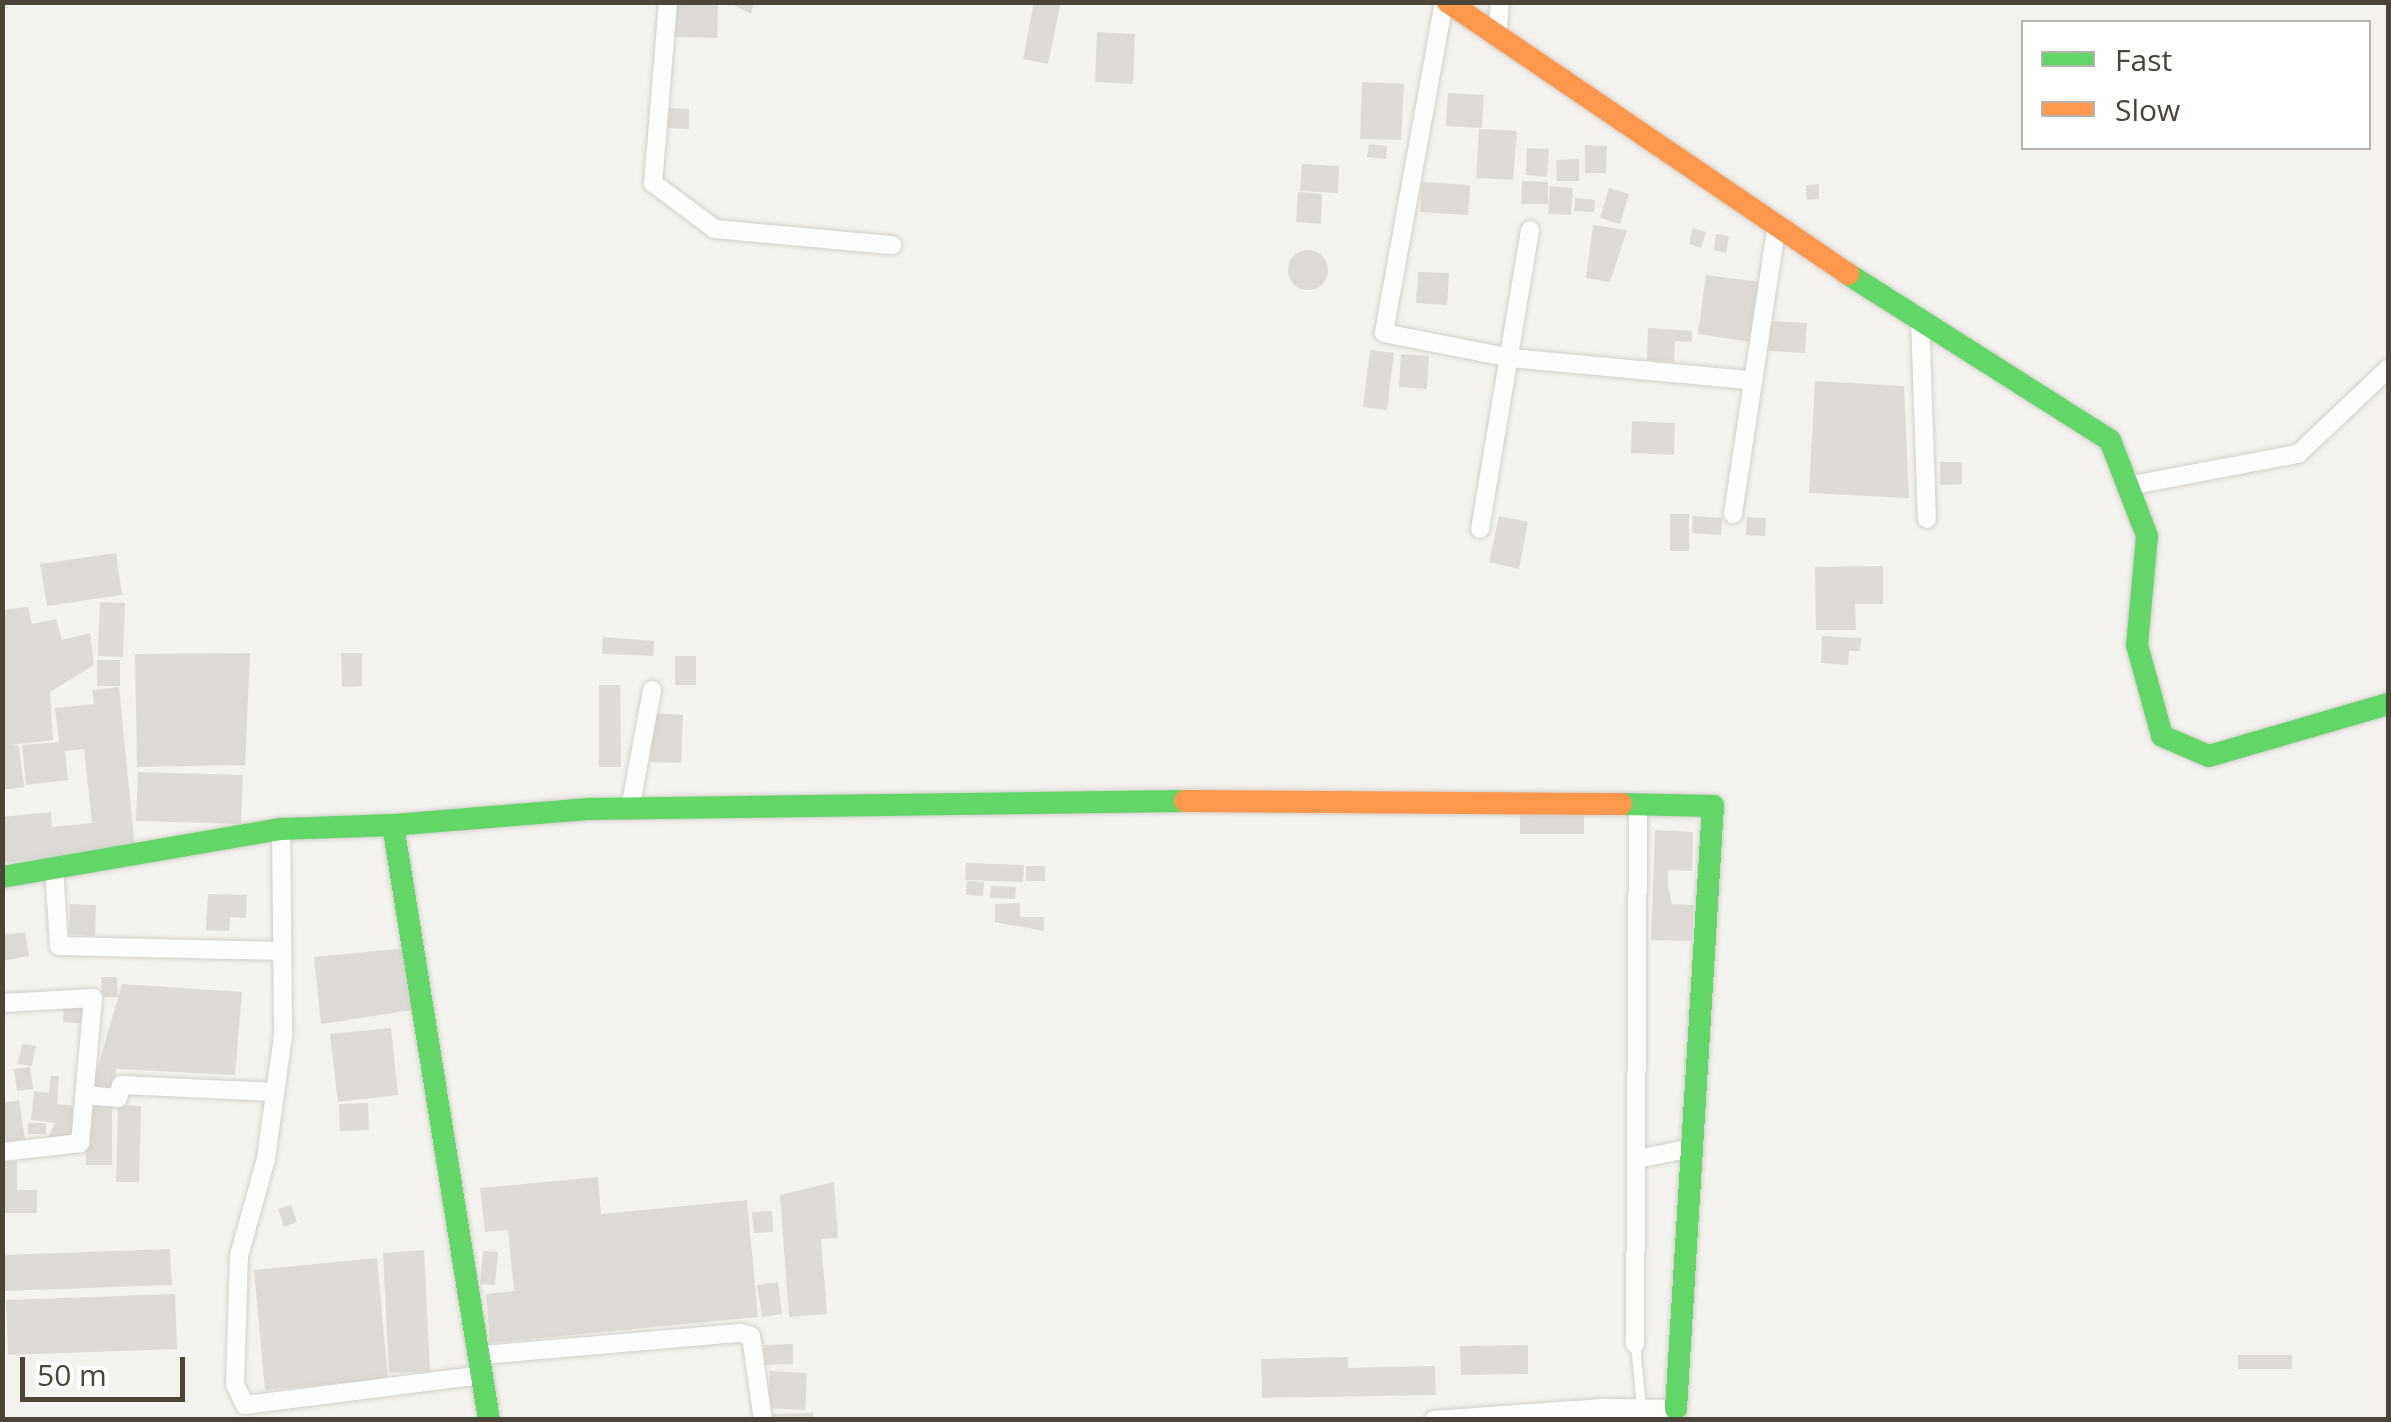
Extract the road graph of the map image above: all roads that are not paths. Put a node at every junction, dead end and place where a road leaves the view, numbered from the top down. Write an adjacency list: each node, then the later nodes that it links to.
1 (668, 2): 7 (street)
2 (1446, 2): 4 (street); 9 (street)
3 (1500, 2): 4 (street)
4 (1498, 29): 5 (street)
5 (1776, 229): 8 (street); 11 (street)
6 (1530, 230): 9 (street)
7 (892, 245)
8 (1920, 319): 12 (street); 14 (street)
9 (1511, 358): 11 (street); 15 (street)
10 (2388, 369): 12 (street)
11 (1750, 380): 13 (street)
12 (2128, 486): 17 (street)
13 (1733, 514)
14 (1927, 519)
15 (1480, 529)
16 (652, 690): 19 (street)
17 (2388, 704)
18 (1638, 804): 19 (street); 28 (street); 30 (street)
19 (630, 808): 20 (street)
20 (392, 826): 21 (street); 32 (street)
21 (282, 829): 22 (street); 24 (street)
22 (54, 868): 23 (street); 24 (street)
23 (2, 877)
24 (282, 950): 26 (street)
25 (2, 1003): 27 (street)
26 (275, 1092): 27 (street); 32 (street)
27 (85, 1095): 29 (street)
28 (1692, 1148): 30 (street); 34 (street)
29 (2, 1152)
30 (1637, 1159): 31 (street)
31 (1635, 1344): 33 (lane)
32 (483, 1365): 35 (street); 36 (street)
33 (1641, 1408): 34 (street); 37 (street)
34 (1676, 1414)
35 (489, 1420)
36 (762, 1420)
37 (1434, 1420)

